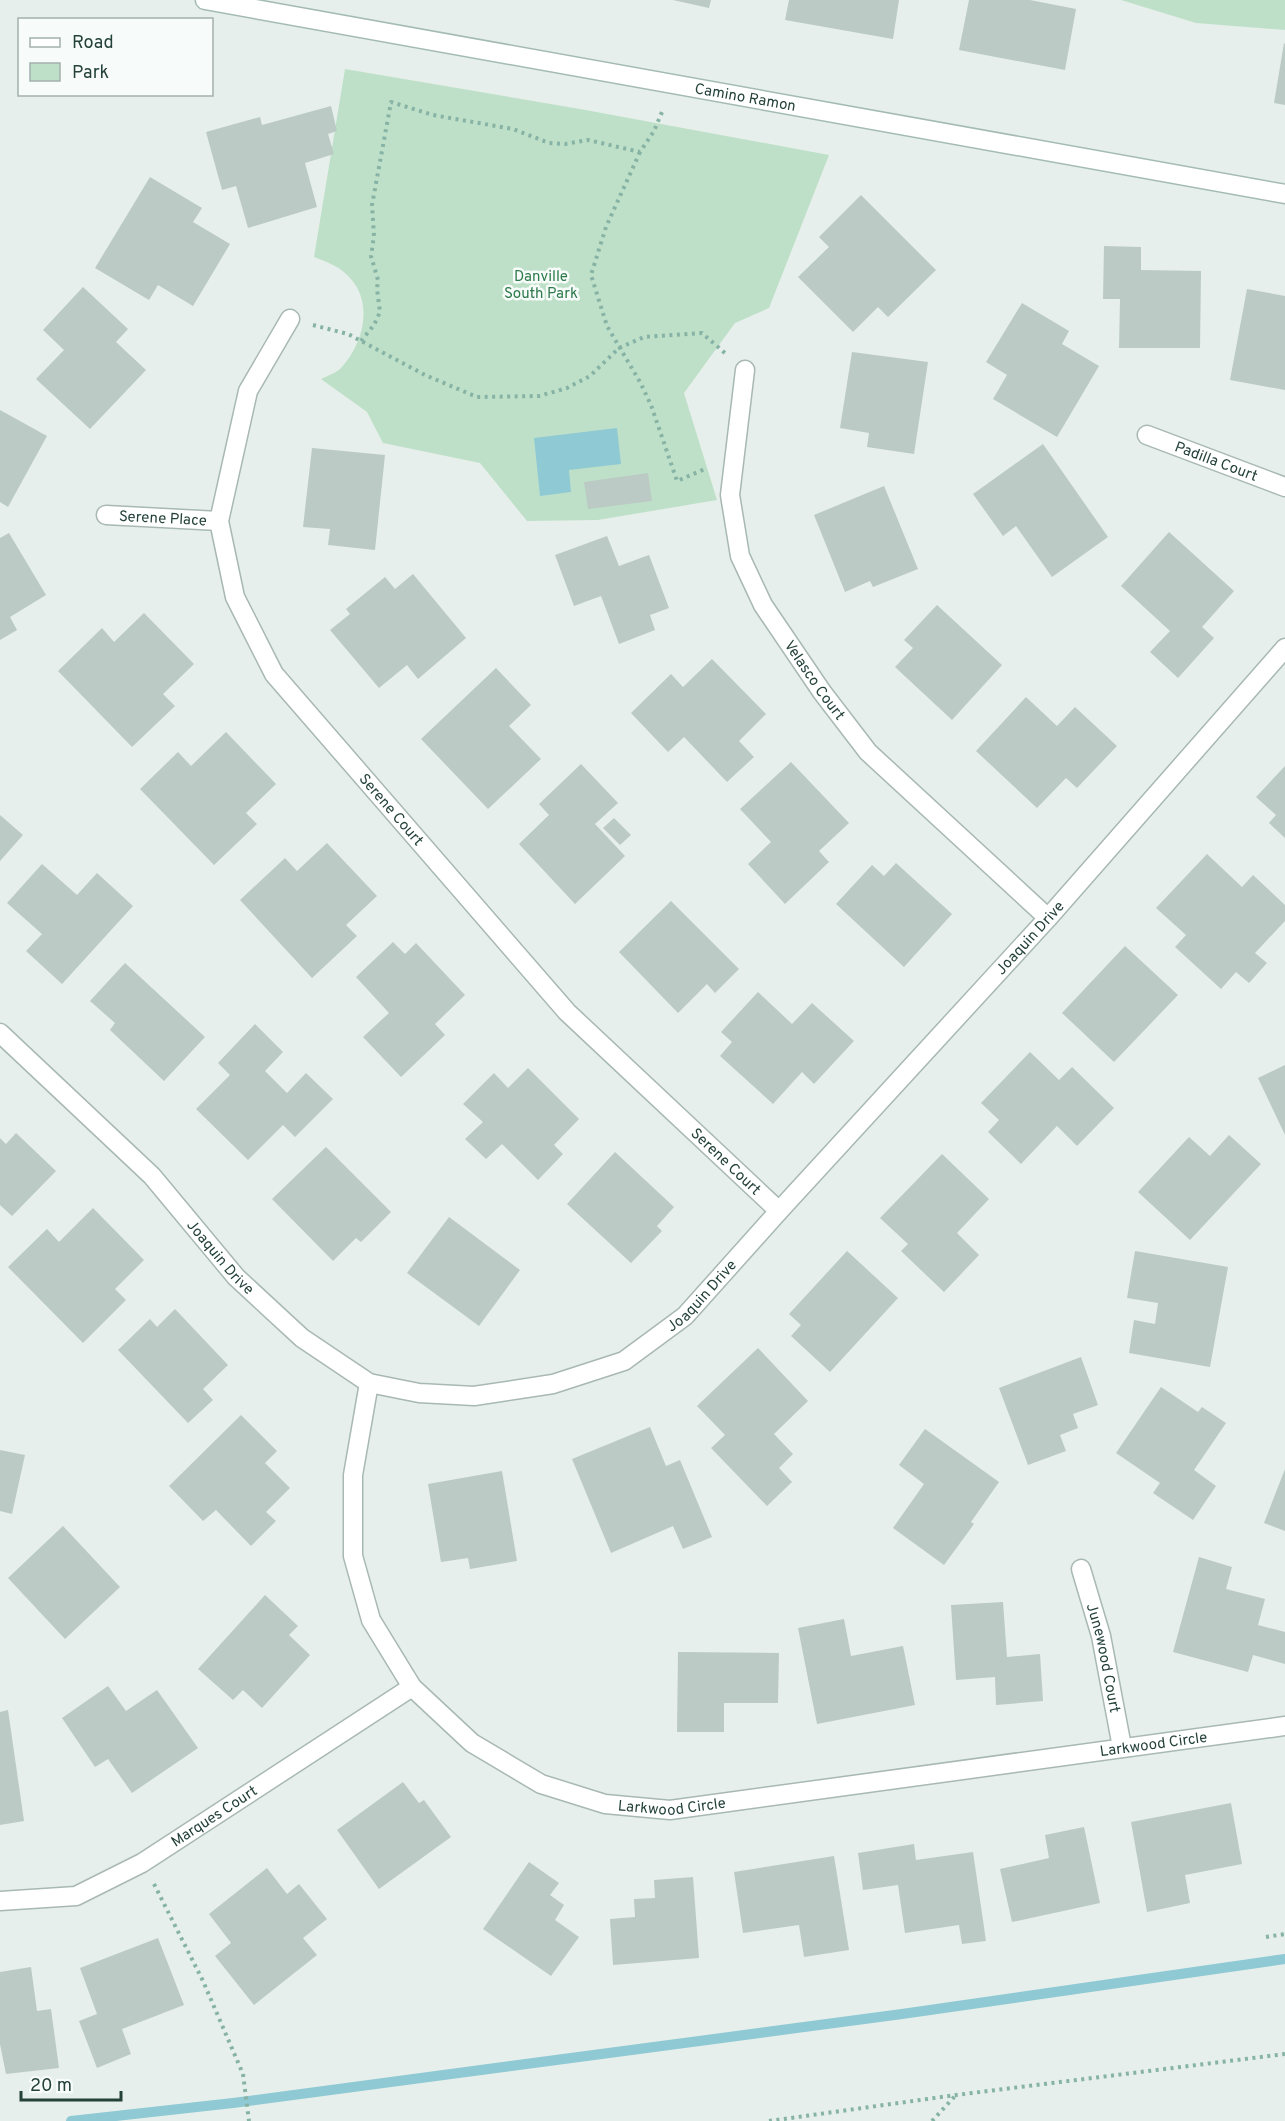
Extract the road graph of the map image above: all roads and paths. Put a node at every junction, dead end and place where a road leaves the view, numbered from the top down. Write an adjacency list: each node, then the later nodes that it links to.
1 (205, 0): 4 (street, Camino Ramon)
2 (662, 112): 3 (path)
3 (640, 152): 6 (path); 7 (path)
4 (1285, 194)
5 (290, 319): 6 (path); 13 (street, Serene Court)
6 (361, 341): 7 (path)
7 (619, 348): 8 (path); 10 (path)
8 (745, 370): 15 (street, Velasco Court)
9 (1147, 435): 11 (street, Padilla Court)
10 (677, 481)
11 (1285, 487)
12 (106, 516): 13 (street, Serene Place)
13 (219, 521): 17 (street, Serene Court)
14 (1285, 648): 15 (street, Joaquin Drive)
15 (1048, 918): 17 (street, Joaquin Drive)
16 (0, 1033): 18 (street, Joaquin Drive)
17 (779, 1211): 18 (street, Joaquin Drive)
18 (369, 1383): 20 (street, Larkwood Circle)
19 (1081, 1569): 22 (street, Junewood Court)
20 (412, 1687): 22 (street, Larkwood Circle); 23 (street, Marques Court)
21 (1285, 1726): 22 (street, Larkwood Circle)
22 (1122, 1747)
23 (142, 1863): 24 (street, Marques Court); 29 (path)
24 (0, 1900)
25 (1285, 1934): 26 (path)
26 (1266, 1937)
27 (1285, 2054): 28 (path)
28 (956, 2095): 30 (path); 31 (path)
29 (249, 2121)
30 (769, 2121)
31 (932, 2121)

